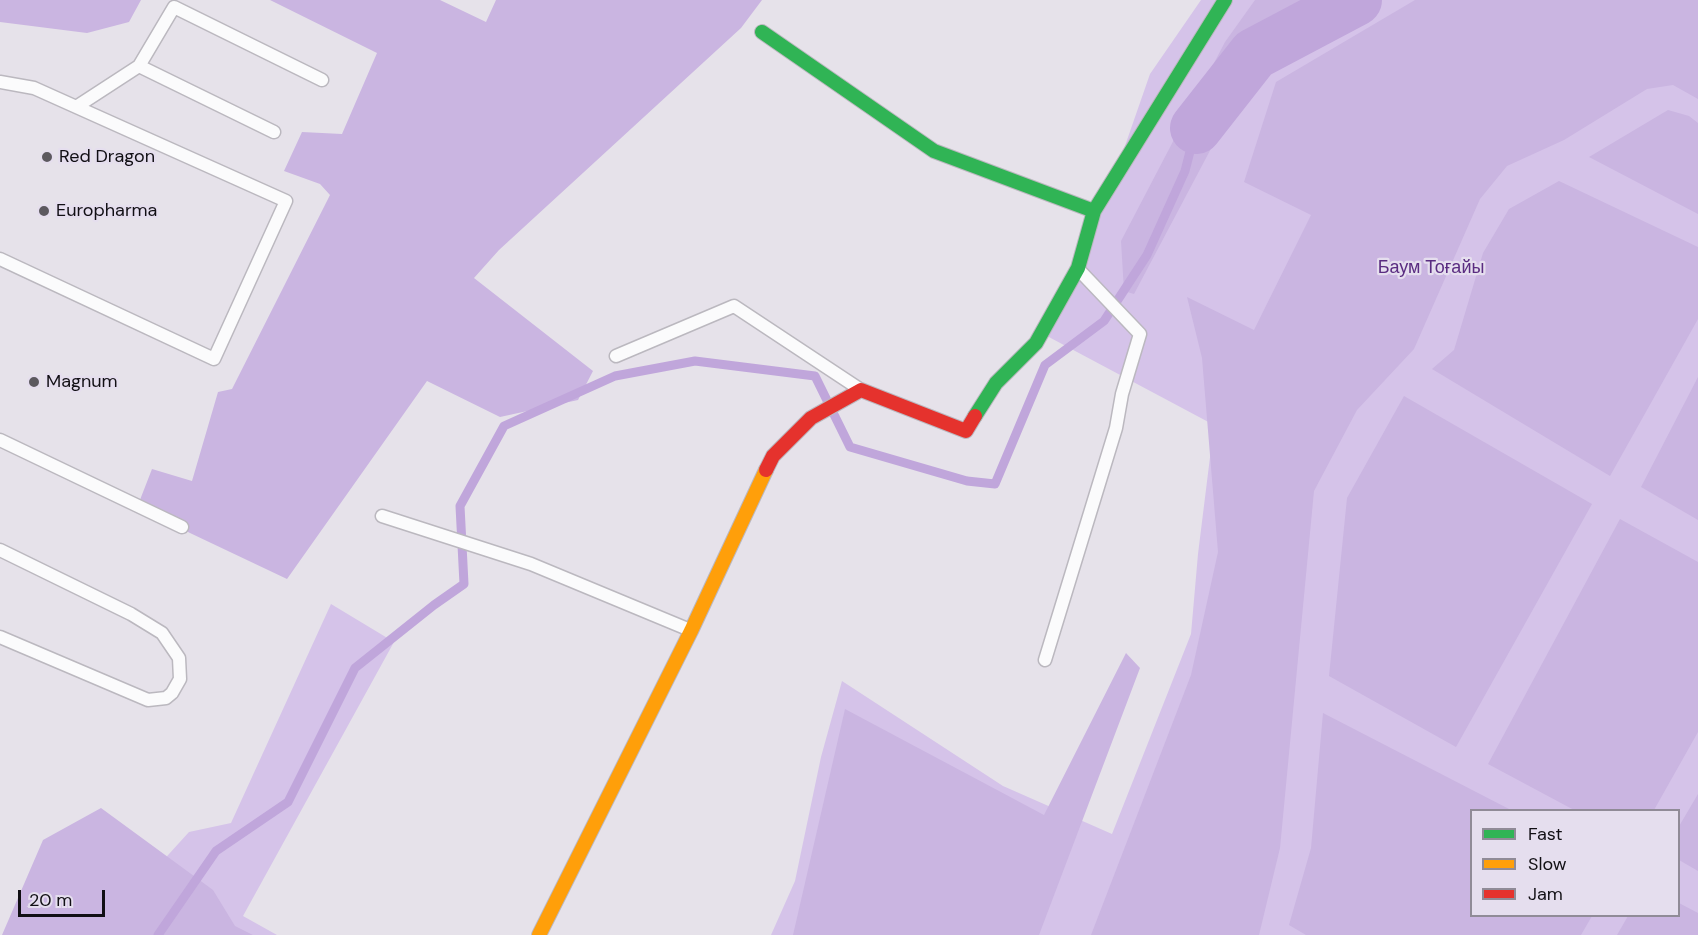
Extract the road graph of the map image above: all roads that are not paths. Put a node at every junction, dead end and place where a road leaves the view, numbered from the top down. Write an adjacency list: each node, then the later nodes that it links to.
1 (1225, 0): 8 (street)
2 (762, 32): 8 (street)
3 (139, 66): 4 (lane); 6 (lane); 7 (lane)
4 (322, 80)
5 (0, 82): 6 (lane)
6 (76, 107): 9 (lane)
7 (274, 132)
8 (1094, 211): 10 (street)
9 (0, 259)
10 (1078, 268): 12 (street); 19 (lane)
11 (616, 356): 12 (lane)
12 (861, 390): 17 (street)
13 (0, 440): 15 (lane)
14 (382, 516): 17 (lane)
15 (182, 527)
16 (0, 550): 18 (lane)
17 (691, 631): 20 (street)
18 (0, 637)
19 (1045, 660)
20 (539, 935)

